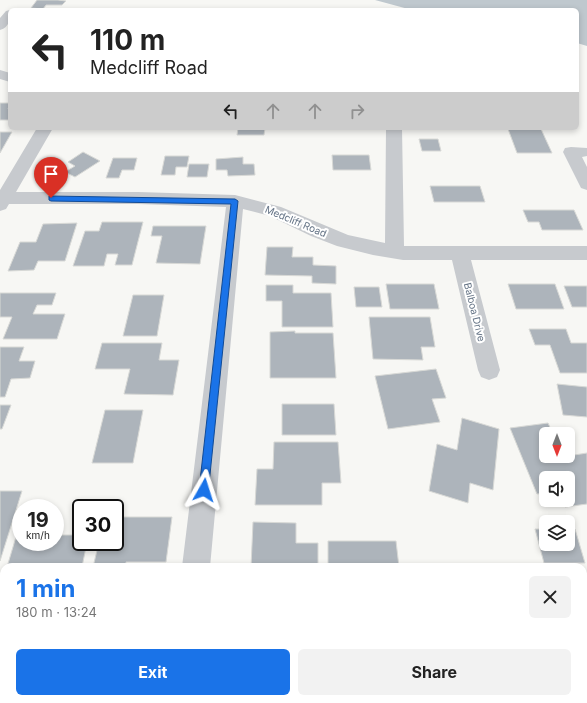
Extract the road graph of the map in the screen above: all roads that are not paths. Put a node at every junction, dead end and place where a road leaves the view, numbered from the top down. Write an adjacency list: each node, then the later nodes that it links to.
1 (8, 17): 2 (street)
2 (0, 26)
3 (44, 130): 7 (street)
4 (394, 130): 9 (street)
5 (582, 152): 6 (street)
6 (587, 184)
7 (2, 201): 8 (street, Medcliff Road)
8 (235, 201): 9 (street, Medcliff Road); 13 (street)
9 (394, 251): 10 (street, Medcliff Road)
10 (460, 253): 11 (street, Medcliff Road); 12 (street, Balboa Drive)
11 (587, 253)
12 (489, 370)
13 (196, 563)

